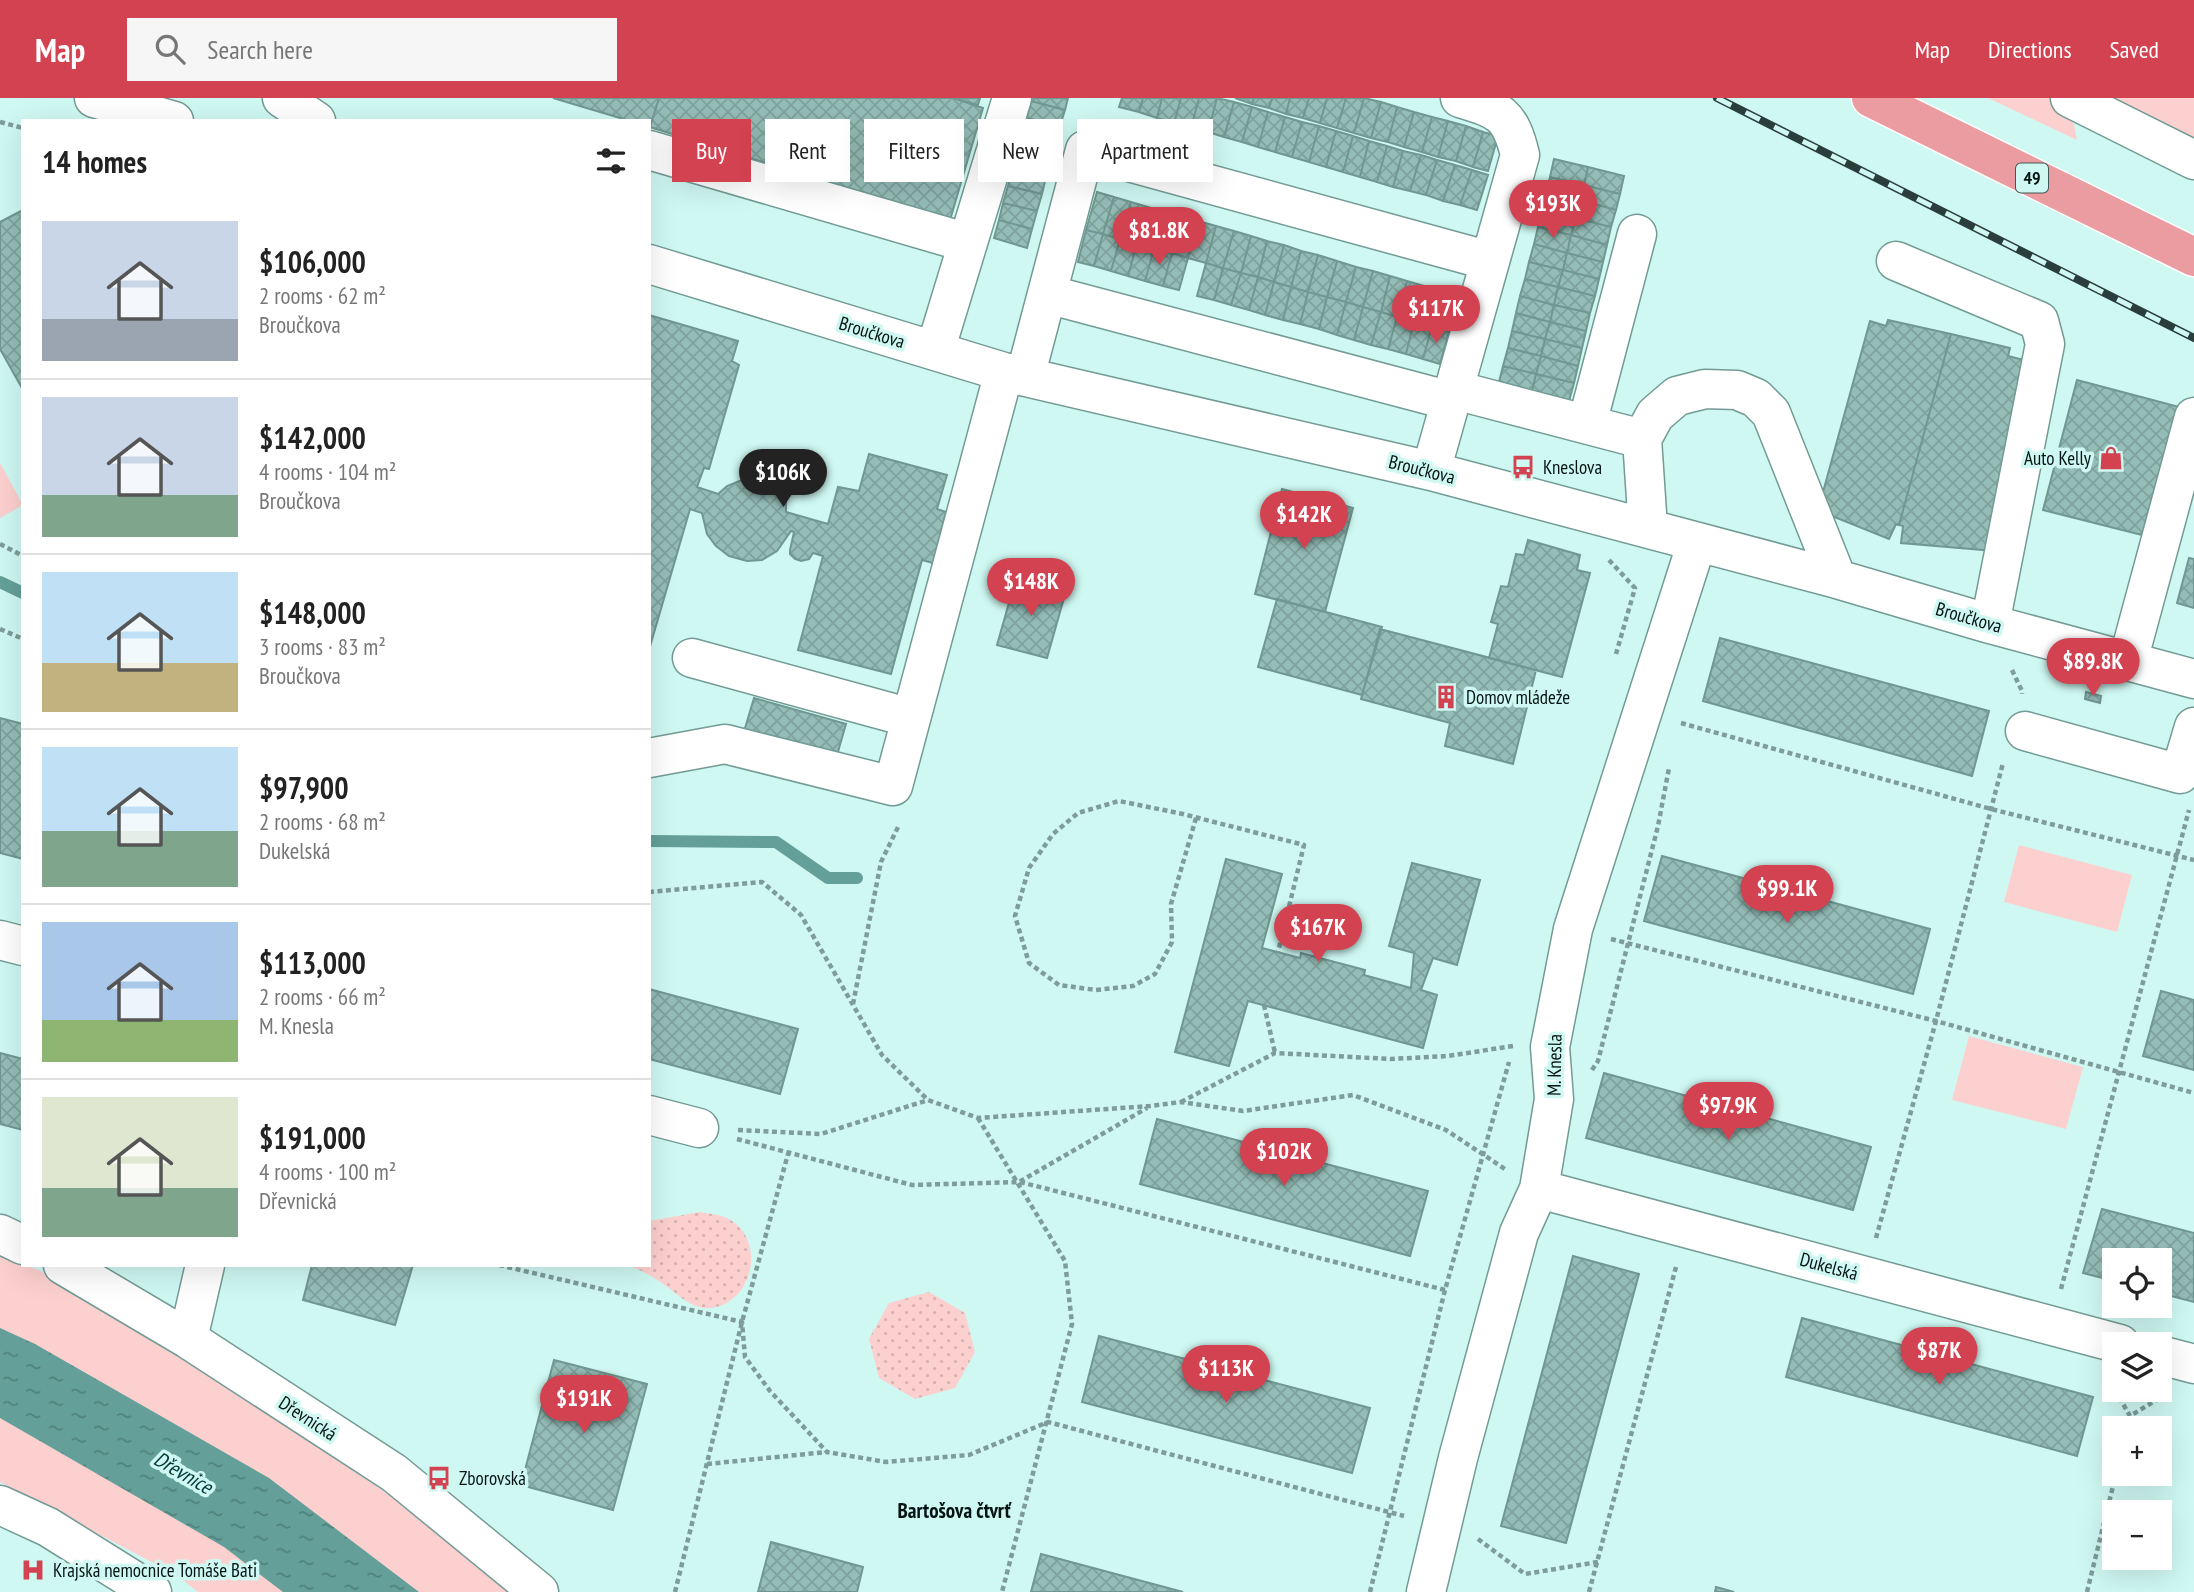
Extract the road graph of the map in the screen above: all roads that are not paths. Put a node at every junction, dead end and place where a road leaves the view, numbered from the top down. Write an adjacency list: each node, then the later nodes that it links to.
1 (94, 98): 7 (street)
2 (282, 98): 8 (street)
3 (1012, 98): 12 (street)
4 (1460, 98): 14 (street)
5 (1871, 98): 13 (main road, 49)
6 (2076, 100): 10 (street)
7 (167, 119)
8 (314, 119)
9 (651, 151): 12 (street)
10 (2194, 160)
11 (1637, 234): 22 (street)
12 (968, 243): 18 (street)
13 (2194, 257)
14 (1490, 261): 17 (street); 20 (street)
15 (1896, 261): 28 (street)
16 (651, 265): 18 (street, Broučkova)
17 (1047, 294): 19 (street); 20 (street)
18 (935, 351): 19 (street, Broučkova)
19 (1015, 374): 24 (street, Broučkova); 32 (street)
20 (1453, 395): 22 (street); 24 (street)
21 (2194, 418): 30 (street)
22 (1587, 424): 23 (street)
23 (1642, 439): 25 (street); 27 (street)
24 (1431, 471): 25 (street, Broučkova)
25 (1648, 528): 26 (street, Broučkova)
26 (1697, 542): 27 (street, Broučkova); 40 (street, M. Knesla)
27 (1837, 579): 28 (street, Broučkova)
28 (1990, 624): 30 (street, Broučkova)
29 (692, 658): 32 (street)
30 (2128, 661): 31 (street, Broučkova)
31 (2194, 679)
32 (911, 718): 35 (street)
33 (2194, 727): 34 (street)
34 (2016, 730)
35 (651, 758)
36 (0, 940): 37 (street)
37 (21, 945)
38 (651, 1116): 39 (street)
39 (699, 1128)
40 (1539, 1189): 46 (street, Dukelská); 50 (street, M. Knesla)
41 (0, 1234): 42 (street)
42 (21, 1244)
43 (66, 1267): 45 (street, Dřevnická)
44 (205, 1267): 45 (street)
45 (188, 1339): 49 (street, Dřevnická)
46 (2102, 1339)
47 (0, 1505): 48 (street)
48 (152, 1592)
49 (539, 1592)
50 (1426, 1592)

